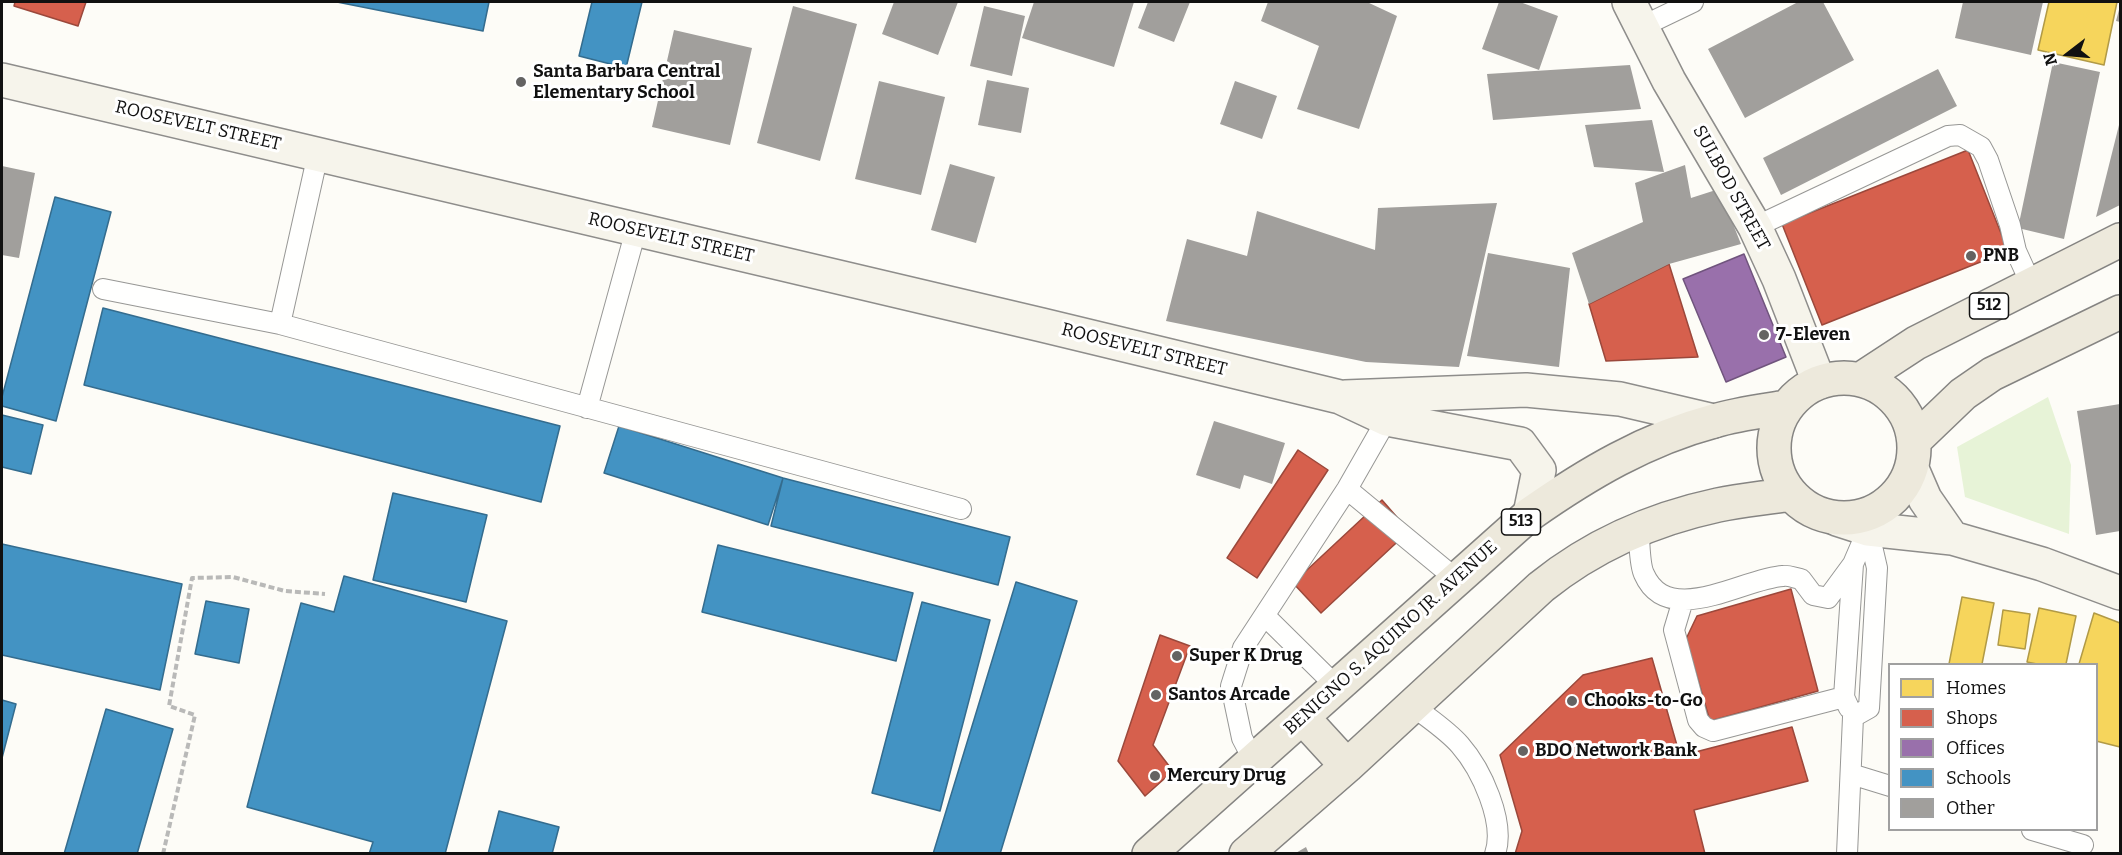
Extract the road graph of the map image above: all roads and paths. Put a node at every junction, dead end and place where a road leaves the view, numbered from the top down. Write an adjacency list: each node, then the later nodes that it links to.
1 (1693, 2): 2 (lane)
2 (1635, 14): 5 (main road, SULBOD STREET)
3 (2, 80): 4 (main road, ROOSEVELT STREET)
4 (318, 154): 6 (main road, ROOSEVELT STREET); 11 (lane)
5 (1755, 227): 8 (lane); 13 (main road, SULBOD STREET)
6 (636, 230): 14 (main road, ROOSEVELT STREET); 16 (lane)
7 (2121, 240): 8 (main road, 512)
8 (2031, 284): 12 (main road, 512)
9 (102, 289): 11 (lane)
10 (2121, 312): 18 (main road)
11 (280, 324): 16 (lane)
12 (1861, 379): 13 (main road); 18 (main road)
13 (1819, 382): 15 (main road)
14 (1388, 407): 17 (main road, ROOSEVELT STREET); 19 (lane); 22 (main road, ROOSEVELT STREET)
15 (1786, 407): 17 (main road, BENIGNO S. AQUINO JR. AVENUE / 513); 20 (main road)
16 (587, 408): 21 (lane)
17 (1714, 421): 22 (main road, BENIGNO S. AQUINO JR. AVENUE / 513)
18 (1913, 454): 23 (main road); 26 (main road)
19 (1347, 489): 28 (lane); 32 (lane)
20 (1790, 494): 23 (main road); 24 (main road)
21 (961, 509)
22 (1530, 514): 28 (main road, BENIGNO S. AQUINO JR. AVENUE / 513)
23 (1837, 519): 25 (main road)
24 (1638, 528): 31 (lane); 35 (main road)
25 (1868, 529): 26 (main road); 27 (lane); 36 (lane)
26 (1952, 538): 29 (main road)
27 (1853, 564): 31 (lane); 34 (lane)
28 (1456, 579): 33 (main road, BENIGNO S. AQUINO JR. AVENUE / 513)
29 (2121, 593)
30 (325, 594): 44 (path)
31 (1683, 600): 34 (lane)
32 (1265, 616): 33 (lane); 38 (lane)
33 (1336, 687): 37 (main road, BENIGNO S. AQUINO JR. AVENUE / 513)
34 (1844, 697): 36 (lane)
35 (1413, 706): 39 (main road); 47 (lane)
36 (1853, 717): 40 (lane)
37 (1303, 718): 38 (main road, BENIGNO S. AQUINO JR. AVENUE / 513); 39 (main road)
38 (1254, 761): 45 (main road, BENIGNO S. AQUINO JR. AVENUE / 513)
39 (1347, 766): 46 (main road)
40 (1851, 774): 41 (lane); 48 (lane)
41 (1888, 785)
42 (2035, 831): 43 (lane)
43 (2083, 845)
44 (163, 854)
45 (1149, 854)
46 (1246, 854)
47 (1495, 854)
48 (1847, 854)

